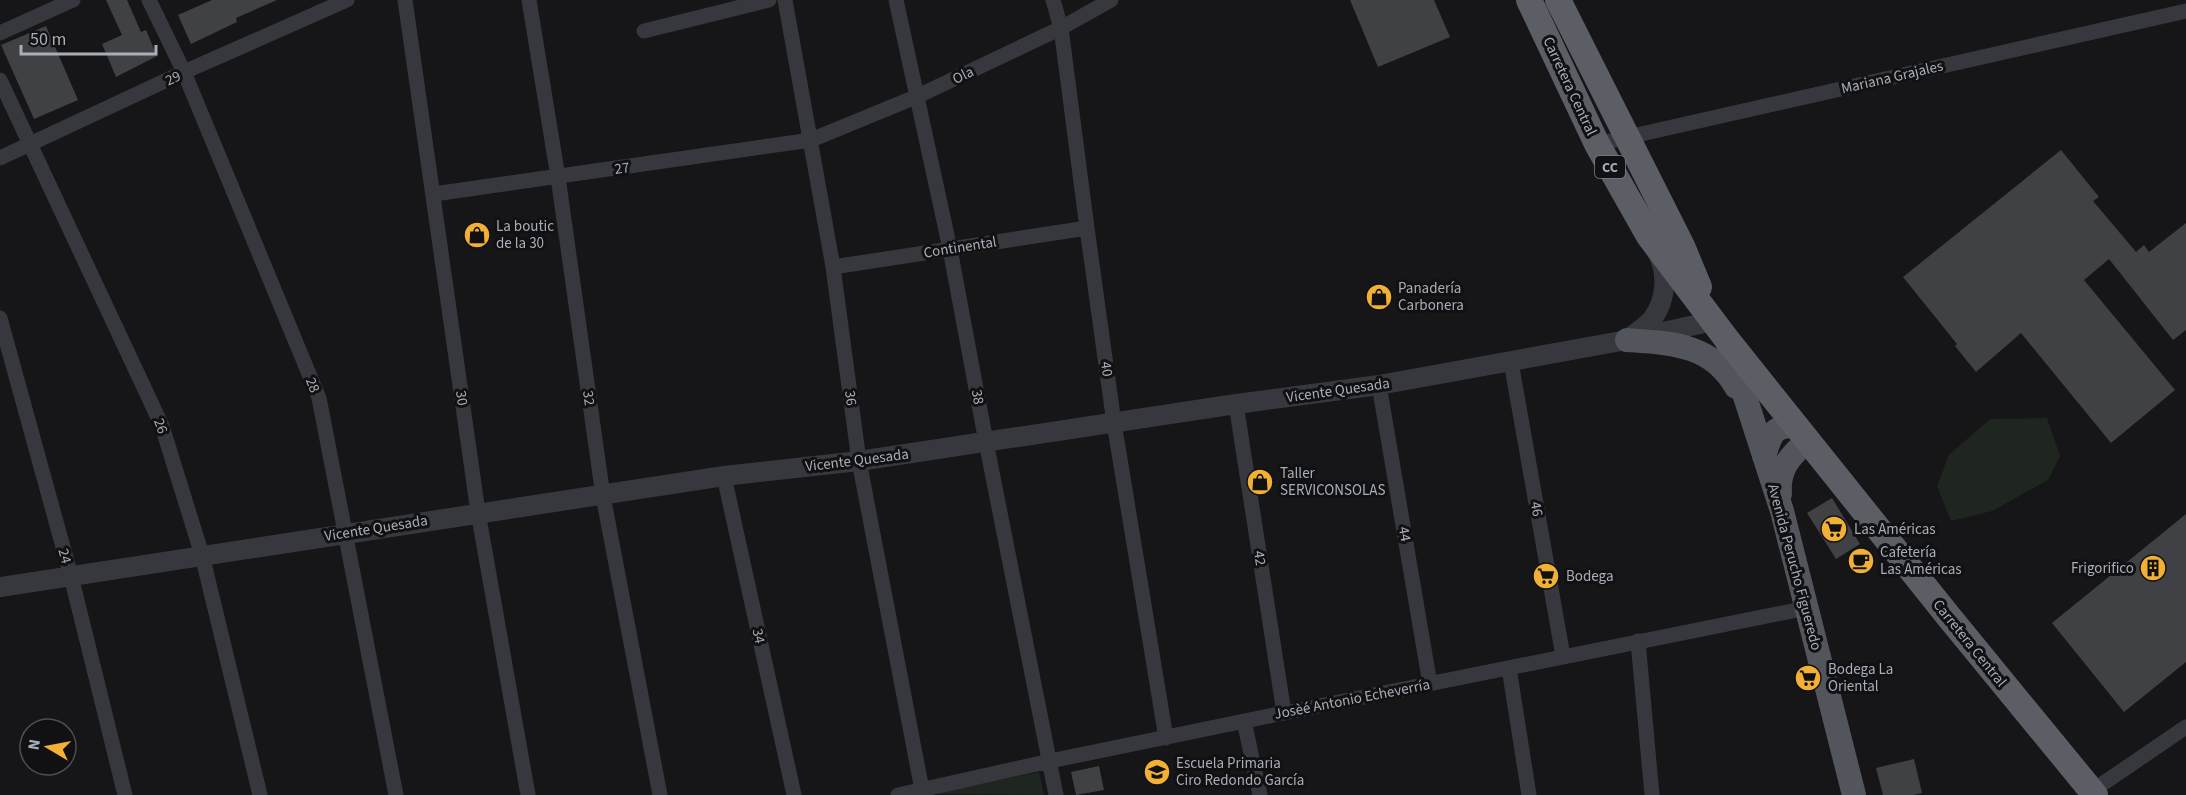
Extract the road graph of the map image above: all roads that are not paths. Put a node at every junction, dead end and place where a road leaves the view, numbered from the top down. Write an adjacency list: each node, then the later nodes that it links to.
1 (74, 0): 16 (street)
2 (149, 0): 17 (street, 28)
3 (347, 0): 17 (street, 29)
4 (405, 0): 26 (street, 30)
5 (529, 0): 25 (street, 32)
6 (769, 0): 15 (street)
7 (785, 0): 21 (street, 36)
8 (896, 0): 19 (street, 38)
9 (1053, 0): 14 (street, 40)
10 (1111, 0): 14 (street, Ola)
11 (1529, 0): 23 (highway, Carretera Central / CC)
12 (1558, 0): 20 (highway, Carretera Central / CC)
13 (2186, 11): 20 (street, Mariana Grajales)
14 (1061, 28): 19 (street, Ola); 27 (street, 40)
15 (644, 31)
16 (0, 33)
17 (184, 72): 22 (street, 29); 48 (street, 28)
18 (0, 80): 22 (street, 26)
19 (918, 96): 21 (street, Ola); 29 (street, 38)
20 (1625, 137): 23 (street, Mariana Grajales); 32 (highway, Carretera Central / CC)
21 (811, 140): 25 (street, 27); 30 (street, 36)
22 (30, 143): 24 (street, 29); 49 (street, 26)
23 (1597, 144): 28 (highway, Carretera Central / CC)
24 (0, 158)
25 (558, 177): 26 (street, 27); 45 (street, 32)
26 (434, 194): 46 (street, 30)
27 (1086, 228): 29 (street, Continental); 39 (street, 40)
28 (1649, 236): 32 (highway, Carretera Central / CC); 33 (street)
29 (950, 249): 30 (street, Continental); 41 (street, 38)
30 (833, 267): 43 (street, 36)
31 (0, 318): 50 (street, 24)
32 (1713, 321): 33 (street, Vicente Quesada); 34 (highway, Carretera Central / CC)
33 (1627, 340): 35 (street, Vicente Quesada); 38 (main road)
34 (1728, 341): 38 (main road, Avenida Perucho Figueredo); 40 (highway, Carretera Central / CC)
35 (1511, 362): 36 (street, Vicente Quesada); 54 (street, 46)
36 (1379, 385): 37 (street, Vicente Quesada); 56 (street, 44)
37 (1236, 404): 39 (street, Vicente Quesada); 57 (street, 42)
38 (1752, 416): 42 (main road, Avenida Perucho Figueredo)
39 (1114, 423): 41 (street, Vicente Quesada); 60 (street, 40)
40 (1801, 433): 42 (main road); 47 (main road); 63 (highway, Carretera Central / CC)
41 (986, 442): 43 (street, Vicente Quesada); 61 (street, 38)
42 (1764, 456): 47 (main road, Avenida Perucho Figueredo)
43 (859, 461): 44 (street, Vicente Quesada); 62 (street, 36)
44 (724, 476): 45 (street, Vicente Quesada); 69 (street, 34)
45 (603, 496): 46 (street, Vicente Quesada); 68 (street, 32)
46 (478, 512): 48 (street, Vicente Quesada); 67 (street, 30)
47 (1782, 512): 52 (main road, Avenida Perucho Figueredo)
48 (345, 534): 49 (street, Vicente Quesada); 66 (street, 28)
49 (202, 555): 50 (street, Vicente Quesada); 65 (street, 26)
50 (71, 576): 51 (street, Vicente Quesada); 64 (street, 24)
51 (0, 587)
52 (1808, 608): 53 (street, Josèé Antonio Echeverría); 75 (main road, Avenida Perucho Figueredo)
53 (1638, 642): 54 (street, Josèé Antonio Echeverría); 74 (street)
54 (1563, 656): 55 (street, Josèé Antonio Echeverría)
55 (1509, 668): 56 (street, Josèé Antonio Echeverría); 73 (street)
56 (1430, 684): 57 (street, Josèé Antonio Echeverría)
57 (1284, 713): 58 (street, Josèé Antonio Echeverría)
58 (1244, 721): 60 (street, Josèé Antonio Echeverría); 72 (street)
59 (2186, 727): 63 (street)
60 (1166, 738): 61 (street, Josèé Antonio Echeverría)
61 (1050, 761): 62 (street, Josèé Antonio Echeverría); 71 (street, 38)
62 (922, 792): 70 (street, Josèé Antonio Echeverría)
63 (2093, 793)
64 (125, 795)
65 (260, 795)
66 (396, 795)
67 (528, 795)
68 (660, 795)
69 (794, 795)
70 (898, 795)
71 (1056, 795)
72 (1260, 795)
73 (1529, 795)
74 (1652, 795)
75 (1854, 795)

